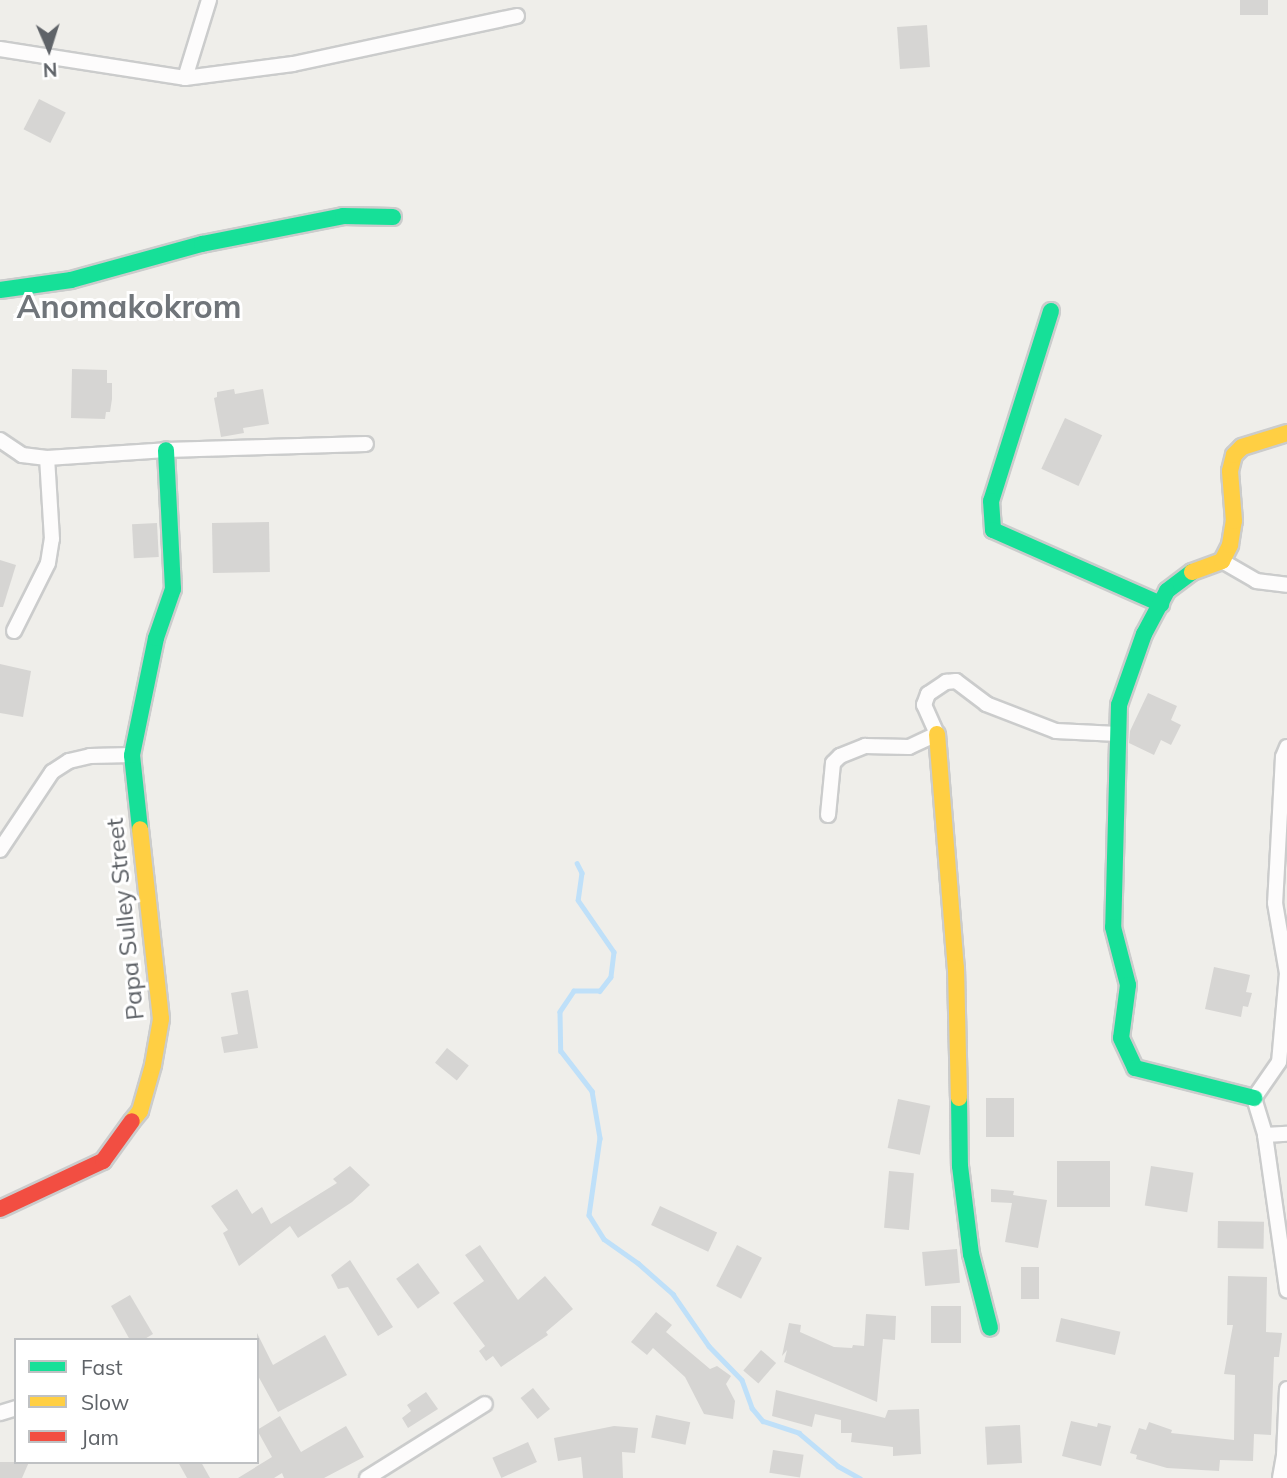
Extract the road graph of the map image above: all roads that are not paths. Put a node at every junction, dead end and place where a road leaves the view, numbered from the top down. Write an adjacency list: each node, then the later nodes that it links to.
1 (209, 0): 4 (street)
2 (517, 16): 4 (street)
3 (0, 49): 4 (street)
4 (185, 78)
5 (393, 217): 6 (street)
6 (0, 290)
7 (1051, 311): 15 (street)
8 (1287, 433): 13 (street)
9 (0, 440): 12 (street)
10 (366, 444): 11 (street)
11 (166, 450): 12 (street); 20 (street, Papa Sulley Street)
12 (47, 458): 16 (street)
13 (1222, 562): 14 (street); 15 (street)
14 (1287, 585)
15 (1161, 604): 18 (street)
16 (14, 631)
17 (937, 734): 18 (street); 21 (street); 28 (street)
18 (1118, 734): 23 (street)
19 (1287, 747): 23 (street)
20 (132, 755): 22 (street); 26 (street, Papa Sulley Street)
21 (828, 815)
22 (0, 850)
23 (1254, 1098): 25 (street)
24 (1287, 1134): 25 (street)
25 (1265, 1135): 27 (street)
26 (0, 1209)
27 (1287, 1290)
28 (990, 1328)
29 (1287, 1389): 32 (street)
30 (485, 1404): 31 (street)
31 (367, 1478)
32 (1280, 1478)

